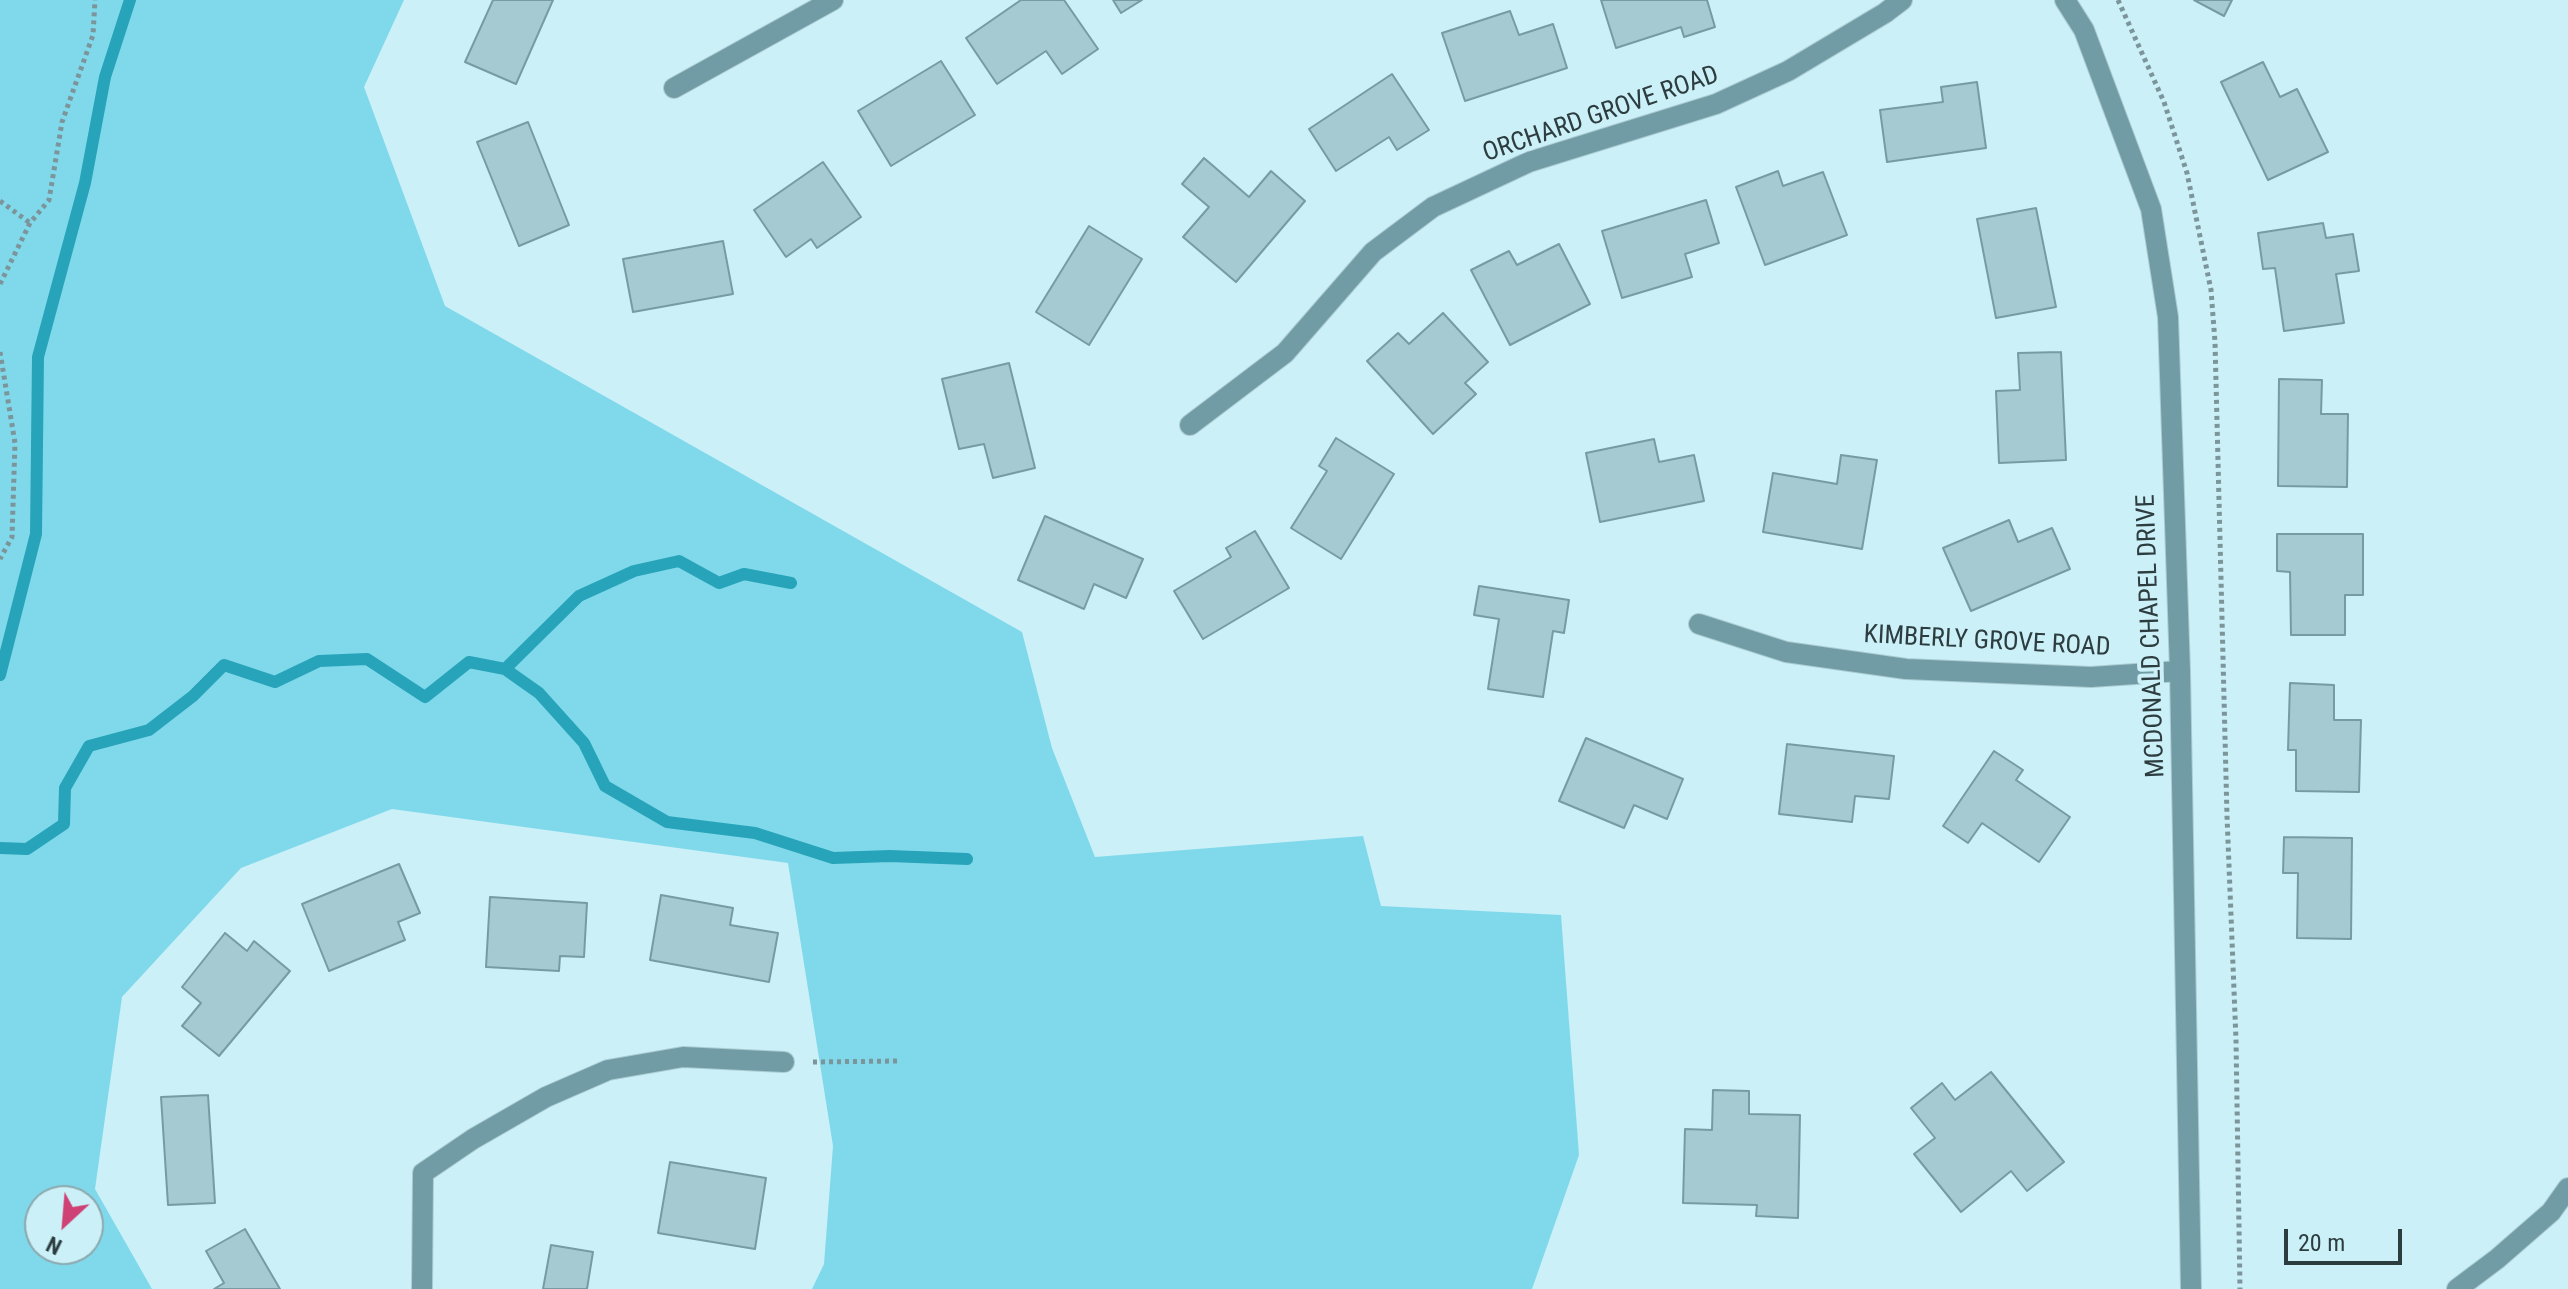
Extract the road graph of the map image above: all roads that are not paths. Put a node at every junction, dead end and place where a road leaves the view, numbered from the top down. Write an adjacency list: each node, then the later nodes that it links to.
1 (833, 0): 4 (street)
2 (1902, 0): 5 (street, ORCHARD GROVE ROAD)
3 (2065, 0): 7 (street, MCDONALD CHAPEL DRIVE)
4 (674, 88)
5 (1190, 425)
6 (1699, 624): 7 (street, KIMBERLY GROVE ROAD)
7 (2180, 671): 11 (street, MCDONALD CHAPEL DRIVE)
8 (784, 1062): 10 (street)
9 (2568, 1188): 12 (street)
10 (422, 1289)
11 (2191, 1289)
12 (2459, 1289)

